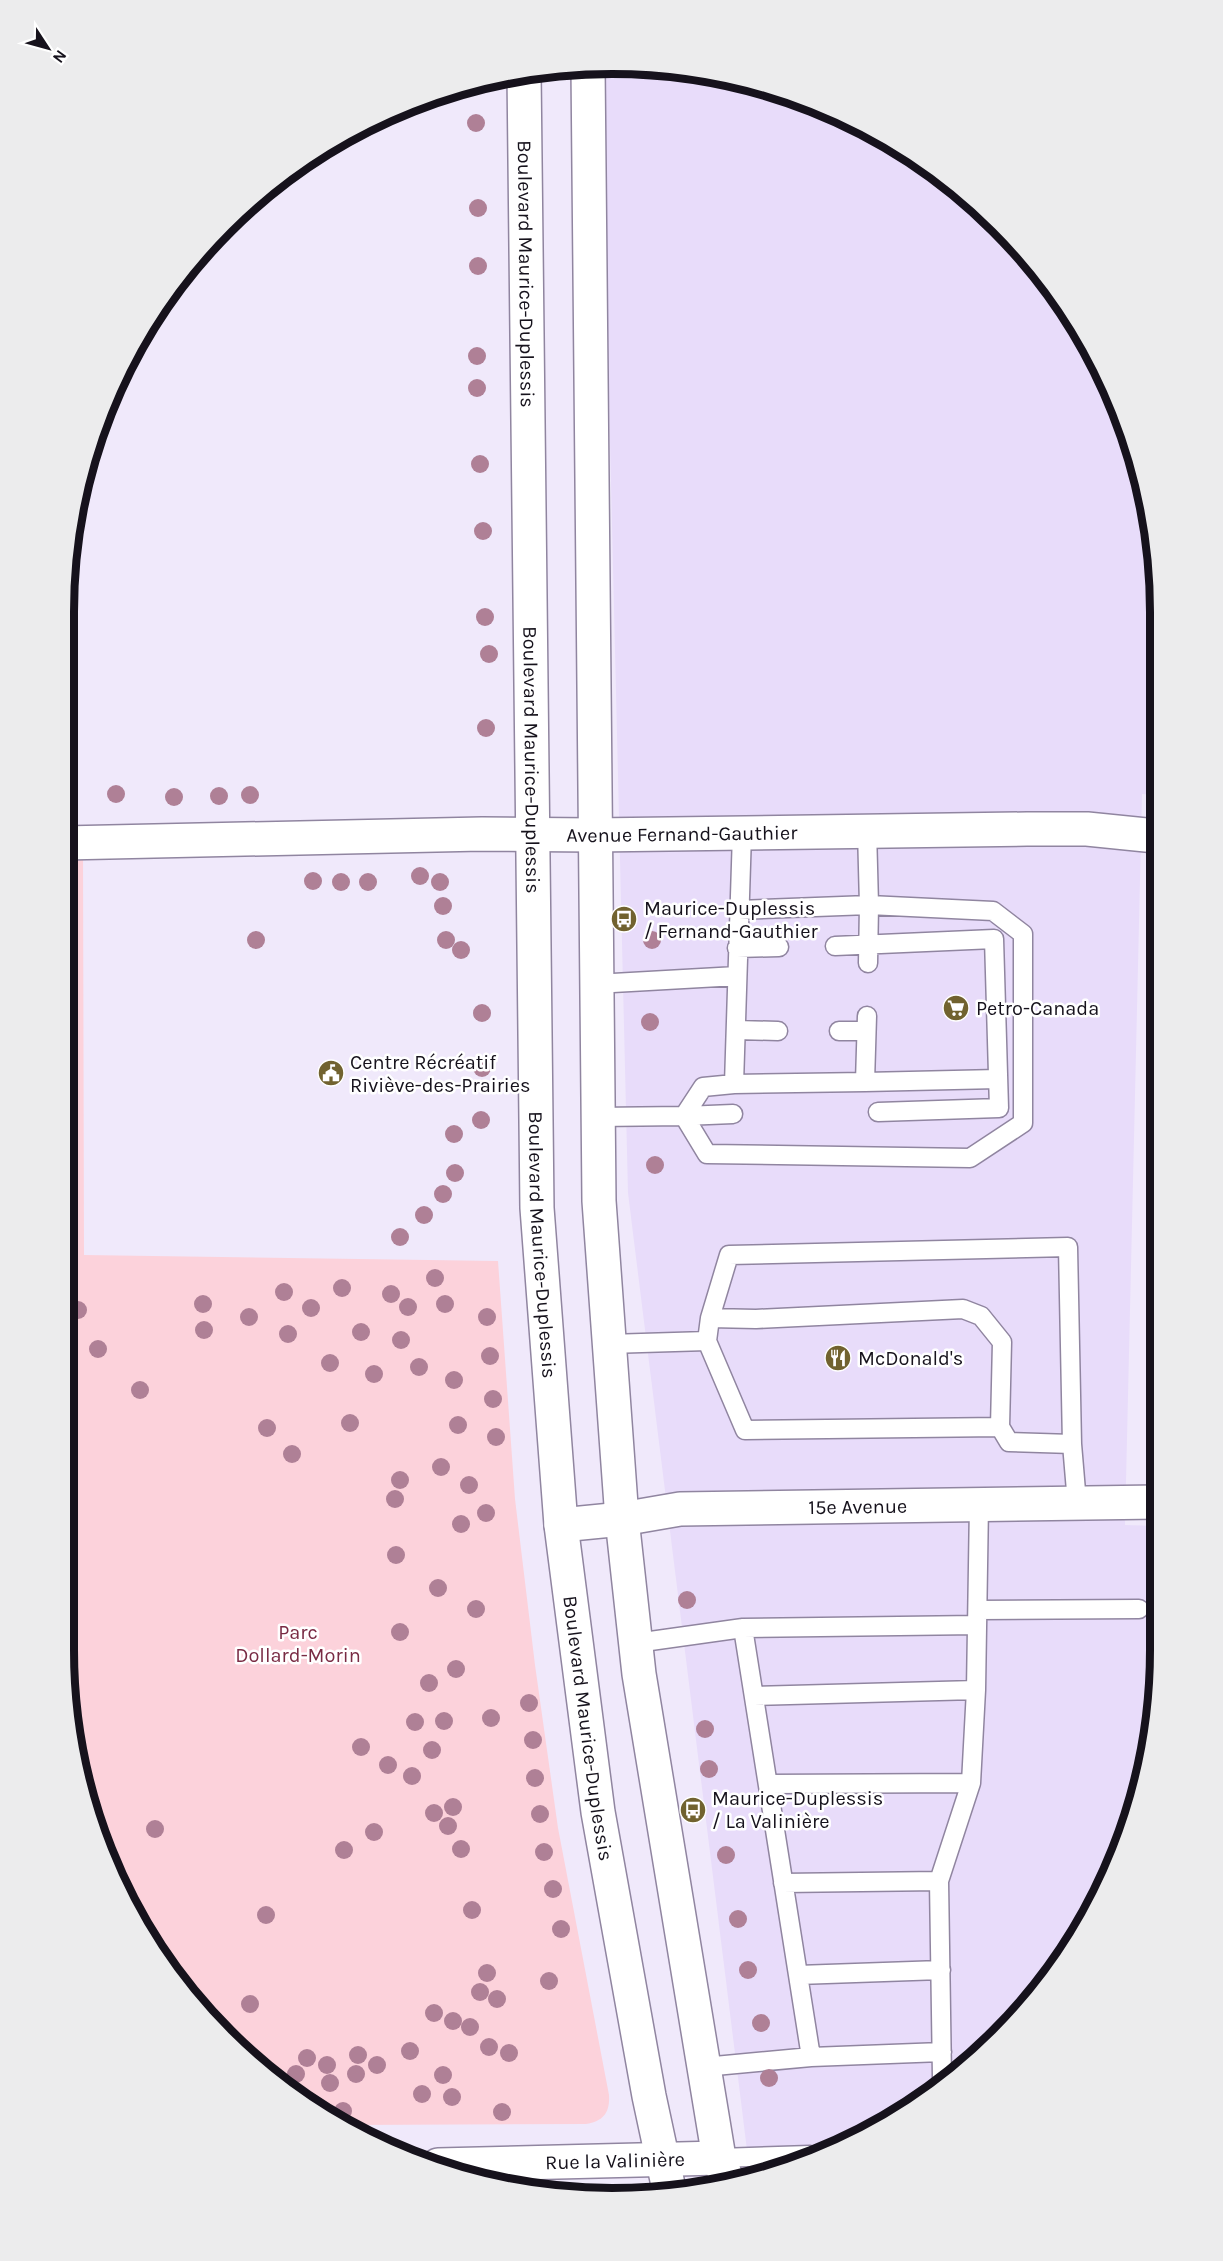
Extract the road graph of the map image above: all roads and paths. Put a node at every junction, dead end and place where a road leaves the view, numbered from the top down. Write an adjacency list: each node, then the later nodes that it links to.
1 (588, 75): 7 (street)
2 (524, 81): 5 (street, Boulevard Maurice-Duplessis)
3 (867, 830): 4 (street, Avenue Fernand-Gauthier); 6 (street, Avenue Fernand-Gauthier); 9 (lane)
4 (742, 833): 7 (street, Avenue Fernand-Gauthier); 10 (lane)
5 (534, 835): 7 (street, Avenue Fernand-Gauthier); 8 (street, Avenue Fernand-Gauthier); 37 (street, Boulevard Maurice-Duplessis)
6 (1150, 835)
7 (594, 836): 17 (street)
8 (74, 843)
9 (869, 905): 10 (lane); 11 (lane); 26 (lane)
10 (739, 909): 14 (lane)
11 (867, 945): 12 (lane); 15 (lane); 21 (lane)
12 (835, 946)
13 (779, 947): 14 (lane)
14 (737, 948): 16 (lane)
15 (868, 963)
16 (737, 976): 17 (lane); 18 (lane)
17 (596, 984): 27 (street)
18 (735, 1030): 19 (lane); 23 (lane)
19 (778, 1031)
20 (839, 1031): 22 (lane)
21 (998, 1078): 22 (lane); 24 (lane)
22 (865, 1082): 23 (lane)
23 (734, 1084): 26 (lane)
24 (878, 1112)
25 (733, 1114): 26 (lane)
26 (684, 1116): 27 (lane)
27 (597, 1117): 30 (street)
28 (710, 1318): 29 (lane); 31 (lane); 32 (lane)
29 (707, 1341): 30 (lane); 31 (lane)
30 (609, 1344): 36 (street)
31 (1000, 1427): 32 (lane)
32 (1072, 1444): 34 (lane)
33 (1150, 1502): 34 (street, 15e Avenue)
34 (1077, 1503): 35 (street, 15e Avenue)
35 (979, 1504): 36 (street, 15e Avenue); 39 (lane)
36 (622, 1519): 37 (street, 15e Avenue); 41 (street)
37 (561, 1525): 54 (street, Boulevard Maurice-Duplessis)
38 (1139, 1609): 39 (lane)
39 (977, 1617): 40 (lane); 42 (lane)
40 (744, 1628): 41 (lane); 43 (lane)
41 (636, 1643): 52 (street)
42 (976, 1690): 43 (lane); 44 (lane)
43 (754, 1696): 45 (lane)
44 (971, 1783): 45 (lane); 46 (lane)
45 (768, 1785): 47 (lane)
46 (939, 1881): 47 (lane); 48 (lane)
47 (783, 1883): 49 (lane)
48 (941, 1970): 49 (lane); 50 (lane)
49 (798, 1975): 51 (lane)
50 (942, 2052): 51 (lane); 53 (lane)
51 (811, 2057): 52 (lane)
52 (704, 2067): 57 (street)
53 (942, 2074)
54 (663, 2158): 56 (street, Rue la Valinière); 57 (street, Rue la Valinière); 58 (street, Boulevard Maurice-Duplessis)
55 (783, 2159): 57 (lane)
56 (457, 2164)
57 (723, 2169)
58 (668, 2184)

